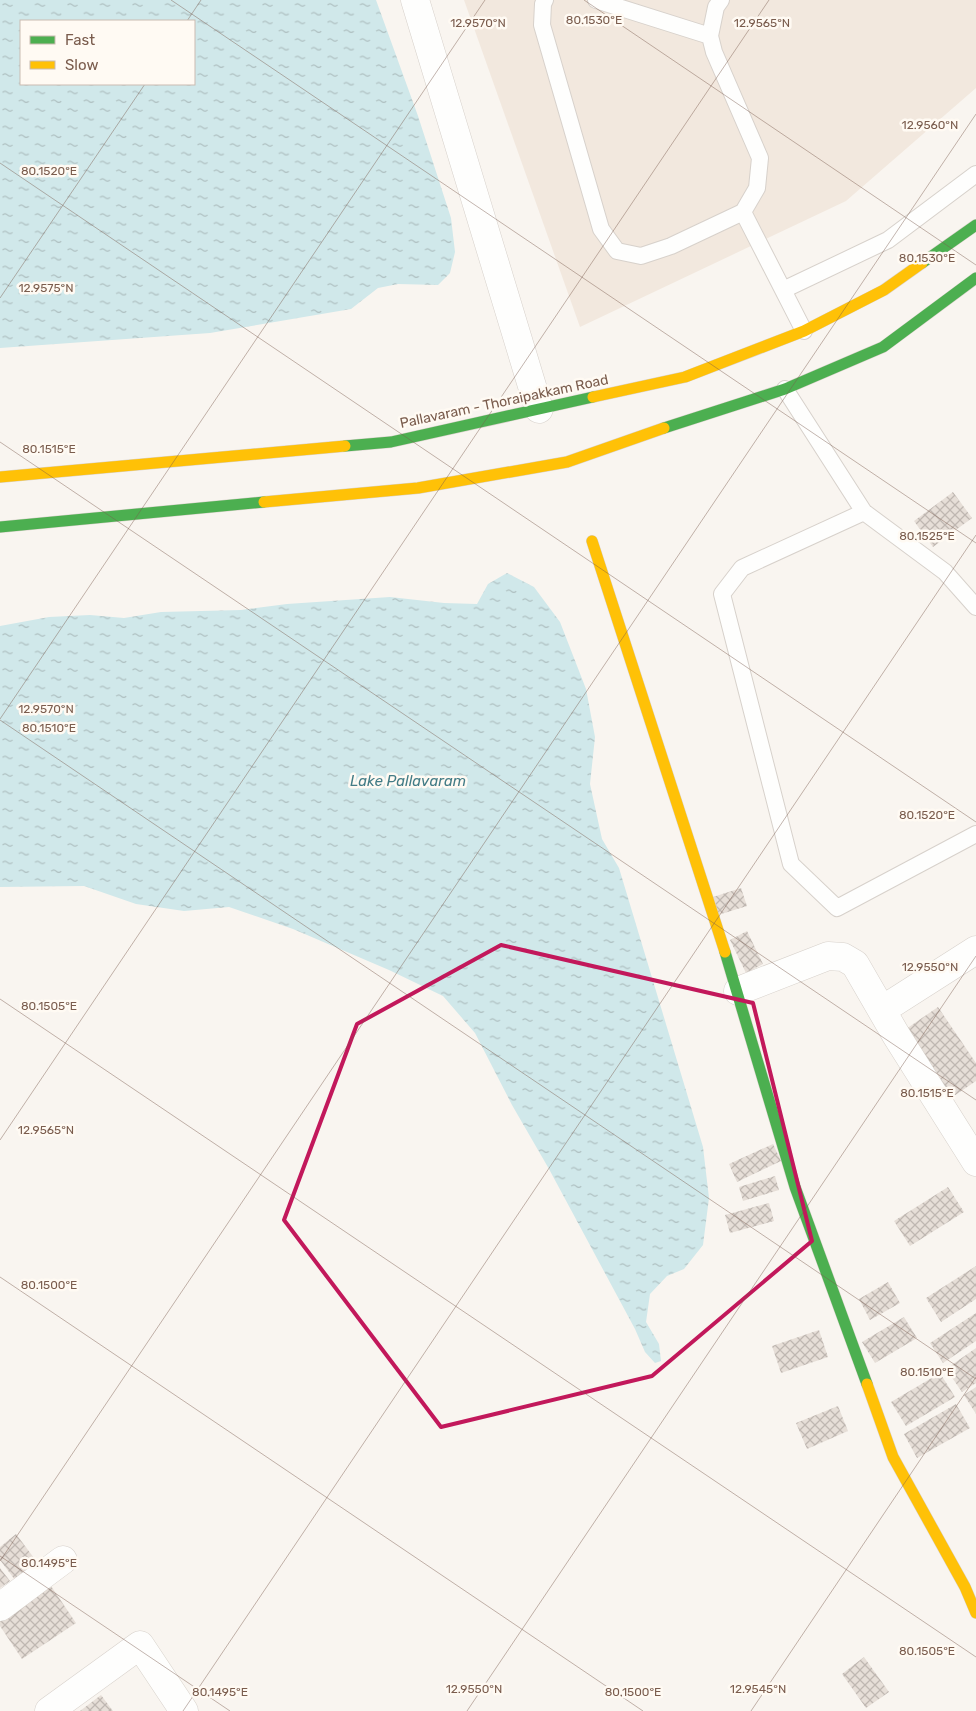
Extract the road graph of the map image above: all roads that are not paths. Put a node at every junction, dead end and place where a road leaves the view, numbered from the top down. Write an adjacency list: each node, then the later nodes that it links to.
1 (415, 0): 13 (street)
2 (545, 0): 7 (lane)
3 (596, 0): 5 (lane)
4 (721, 0): 5 (lane)
5 (710, 36): 7 (lane)
6 (976, 174): 10 (lane)
7 (743, 212): 10 (lane)
8 (976, 225): 11 (main road, Pallavaram - Thoraipakkam Road)
9 (976, 278): 12 (main road)
10 (783, 290): 11 (lane)
11 (804, 331): 13 (main road, Pallavaram - Thoraipakkam Road)
12 (785, 390): 15 (lane); 16 (main road)
13 (539, 409): 14 (main road, Pallavaram - Thoraipakkam Road)
14 (0, 477)
15 (864, 512): 18 (lane); 19 (lane)
16 (0, 527)
17 (592, 541): 21 (main road)
18 (976, 608)
19 (976, 834)
20 (976, 950): 22 (street)
21 (738, 991): 22 (street); 26 (main road)
22 (882, 1010): 23 (street)
23 (976, 1162)
24 (63, 1560): 25 (street)
25 (0, 1607)
26 (976, 1613)
27 (49, 1711): 28 (street)
28 (184, 1711)

